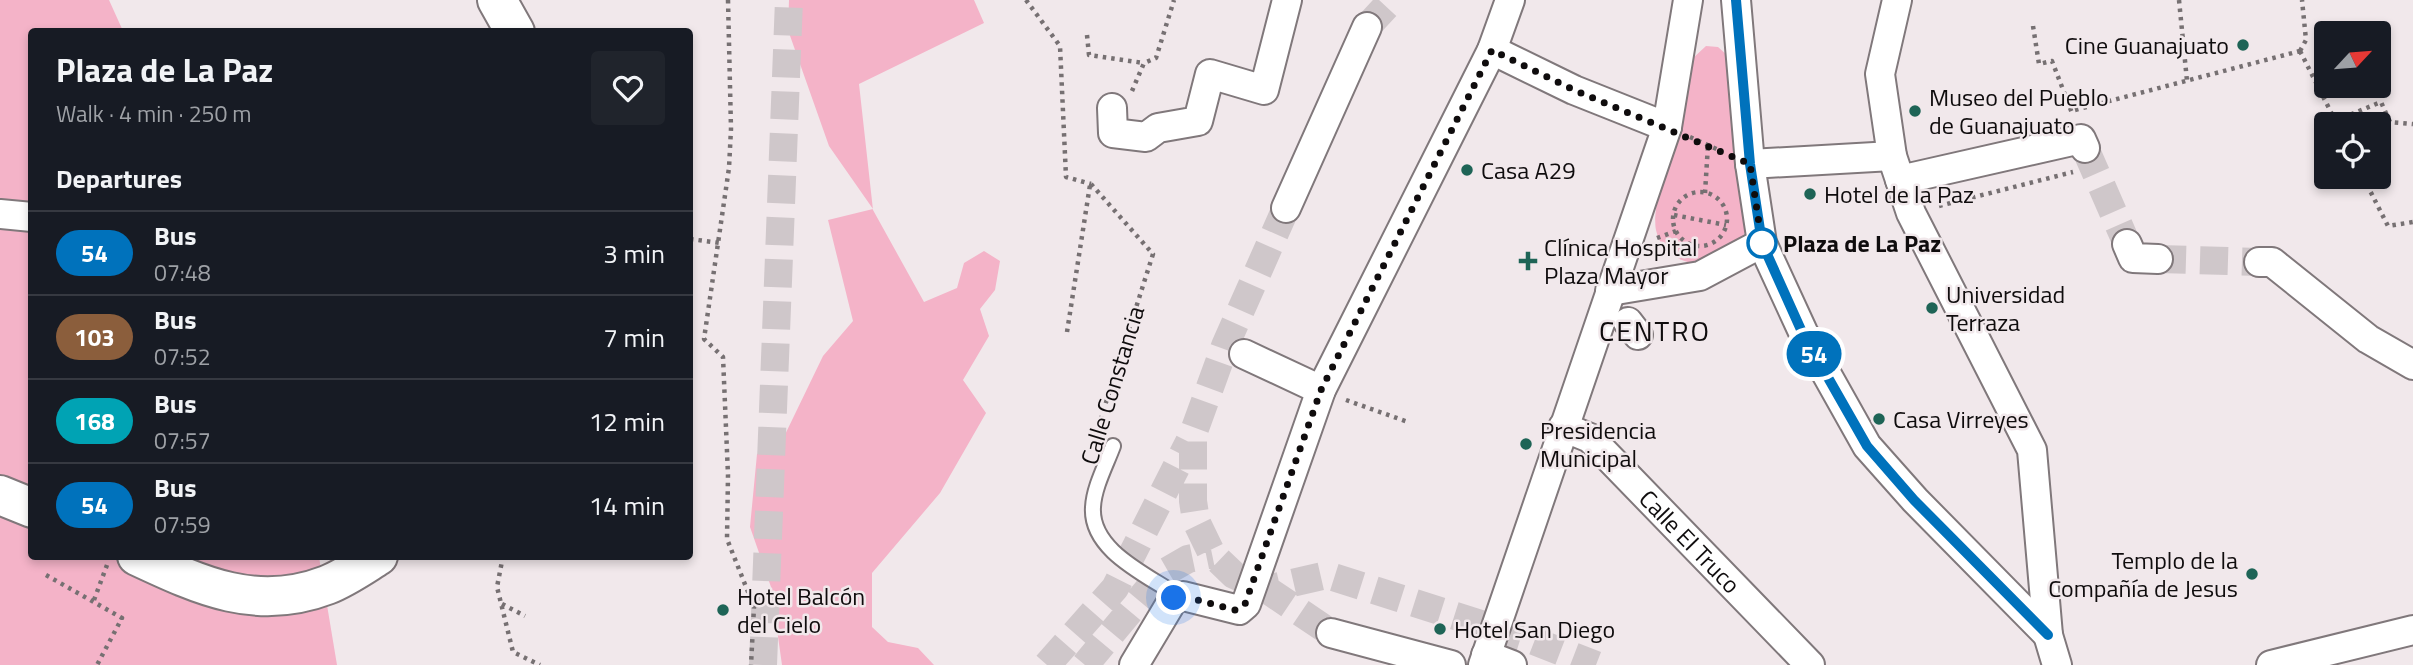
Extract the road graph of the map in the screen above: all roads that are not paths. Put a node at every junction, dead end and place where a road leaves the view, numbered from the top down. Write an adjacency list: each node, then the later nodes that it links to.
1 (497, 0): 8 (street)
2 (1287, 0): 10 (street)
3 (1510, 0): 9 (street)
4 (1688, 0): 11 (street)
5 (1736, 0): 13 (street)
6 (1897, 0): 14 (street)
7 (1367, 27): 15 (street)
8 (513, 28)
9 (1492, 50): 11 (street); 23 (street)
10 (1112, 108)
11 (1667, 127): 20 (street)
12 (2081, 153): 14 (street)
13 (1750, 164): 14 (street); 18 (street)
14 (1896, 168): 33 (street)
15 (1286, 208)
16 (0, 215): 17 (street)
17 (28, 217)
18 (1762, 243): 20 (street); 33 (street)
19 (2259, 262): 22 (street)
20 (1610, 290): 24 (street)
21 (1244, 354): 23 (street)
22 (2413, 365)
23 (1321, 390): 30 (street)
24 (1563, 428): 34 (street); 38 (street, Calle El Truco)
25 (1113, 446): 30 (lane)
26 (0, 495): 27 (street)
27 (28, 506)
28 (147, 560): 29 (street)
29 (372, 560)
30 (1178, 596): 35 (street)
31 (2413, 630): 40 (street)
32 (1331, 633): 36 (street)
33 (2048, 635): 39 (street)
34 (1484, 660): 37 (street)
35 (1134, 665)
36 (1451, 665)
37 (1512, 665)
38 (1810, 665)
39 (2057, 665)
40 (2271, 665)

